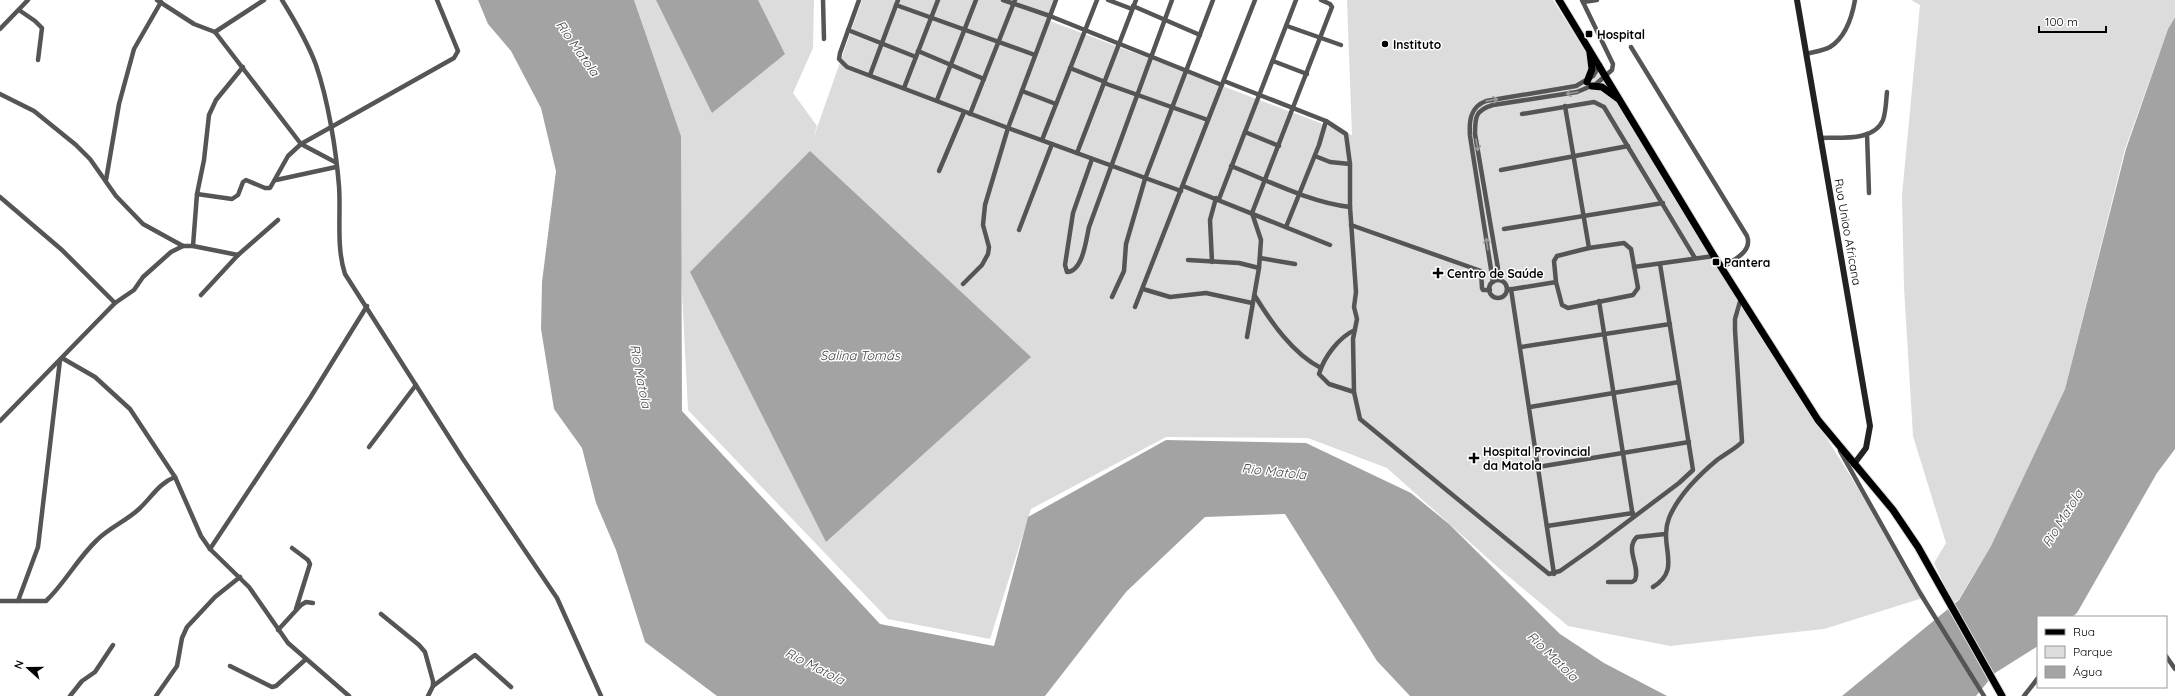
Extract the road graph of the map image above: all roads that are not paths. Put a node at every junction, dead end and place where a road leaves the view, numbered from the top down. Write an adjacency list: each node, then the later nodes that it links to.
1 (28, 0): 28 (street)
2 (264, 0): 37 (street)
3 (282, 0): 83 (street)
4 (437, 0): 83 (street)
5 (824, 0): 40 (street)
6 (859, 0): 34 (street)
7 (938, 0): 30 (street)
8 (976, 0): 35 (street)
9 (1003, 0): 26 (street)
10 (1056, 0): 29 (street)
11 (1097, 0): 36 (street)
12 (1108, 0): 27 (street)
13 (1136, 0): 27 (street)
14 (1172, 0): 31 (street)
15 (1213, 0): 38 (street)
16 (1255, 0): 64 (street)
17 (1296, 0): 32 (street)
18 (1321, 0): 39 (street)
19 (1558, 0): 45 (main road)
20 (1596, 0): 24 (street)
21 (1797, 0): 48 (main road, Rua Uniao Africana)
22 (1855, 0): 48 (street)
23 (159, 1): 37 (street); 104 (street)
24 (1583, 1): 61 (street)
25 (897, 2): 30 (street); 42 (street)
26 (1014, 2): 29 (street); 41 (street)
27 (1133, 8): 31 (street); 43 (street)
28 (19, 10): 33 (street); 52 (street)
29 (1050, 16): 36 (street); 49 (street)
30 (931, 17): 35 (street); 47 (street)
31 (1164, 20): 38 (street); 51 (street)
32 (1287, 26): 39 (street); 53 (street)
33 (0, 29)
34 (848, 30): 42 (street); 60 (street)
35 (965, 30): 41 (street); 54 (street)
36 (1085, 30): 43 (street); 57 (street)
37 (215, 32): 56 (street)
38 (1200, 35): 58 (street)
39 (1320, 38): 44 (street); 59 (street)
40 (824, 39)
41 (998, 42): 49 (street); 62 (street)
42 (882, 44): 50 (street); 60 (street)
43 (1119, 44): 51 (street); 63 (street)
44 (1342, 45)
45 (1588, 48): 55 (main road); 65 (main road)
46 (1630, 48): 137 (street)
47 (918, 51): 50 (street); 54 (street)
48 (1806, 54): 87 (main road, Rua Uniao Africana)
49 (1036, 55): 67 (street)
50 (916, 57): 66 (street)
51 (1151, 57): 58 (street); 70 (street)
52 (38, 60)
53 (1273, 61): 59 (street); 71 (street)
54 (951, 65): 62 (street); 72 (street)
55 (1600, 65): 61 (main road); 65 (street)
56 (243, 67): 89 (street); 111 (street)
57 (1070, 68): 63 (street); 74 (street)
58 (1186, 71): 64 (street); 76 (street)
59 (1307, 74): 77 (street)
60 (870, 75): 66 (street)
61 (1606, 76): 65 (street); 73 (main road)
62 (984, 79): 79 (street)
63 (1104, 82): 70 (street); 93 (street)
64 (1223, 83): 71 (street); 81 (street)
65 (1590, 84): 73 (main road); 138 (street, one-way to 138); 139 (street, one-way to 65)
66 (904, 88): 72 (street)
67 (1022, 91): 74 (street); 84 (street)
68 (1887, 92): 86 (street)
69 (0, 94): 104 (street)
70 (1137, 95): 76 (street); 99 (street)
71 (1259, 95): 77 (street); 85 (street)
72 (937, 100): 78 (street)
73 (1623, 103): 128 (main road)
74 (1056, 104): 88 (street)
75 (1565, 106): 80 (street); 92 (street); 95 (street)
76 (1172, 107): 81 (street); 103 (street)
77 (1293, 109): 82 (street); 91 (street)
78 (964, 112): 79 (street); 102 (street)
79 (970, 114): 84 (street)
80 (1522, 114)
81 (1208, 120): 107 (street)
82 (1326, 121): 94 (street); 98 (street)
83 (331, 127): 89 (street); 97 (street)
84 (1008, 128): 88 (street); 141 (street)
85 (1245, 132): 91 (street); 100 (street)
86 (1868, 134): 87 (street); 110 (street)
87 (1820, 138): 171 (main road, Rua Uniao Africana)
88 (1042, 140): 90 (street)
89 (301, 144): 97 (street); 105 (street)
90 (1052, 144): 93 (street); 122 (street)
91 (1279, 146): 106 (street)
92 (1628, 146): 95 (street); 114 (street)
93 (1077, 153): 96 (street)
94 (1315, 156): 98 (street); 109 (street)
95 (1574, 156): 101 (street); 117 (street)
96 (1092, 159): 99 (street); 99 (street)
97 (336, 164): 105 (street); 152 (street)
98 (1350, 164): 115 (street)
99 (1111, 166): 103 (street)
100 (1231, 166): 106 (street); 113 (street)
101 (1501, 170)
102 (939, 171)
103 (1145, 179): 108 (street); 147 (street)
104 (106, 180): 124 (street)
105 (276, 180): 111 (street)
106 (1266, 180): 109 (street); 116 (street)
107 (1183, 186): 108 (street); 113 (street)
108 (1181, 191): 142 (street)
109 (1299, 192): 115 (street); 120 (street)
110 (1869, 193)
111 (197, 194): 125 (street)
112 (0, 197): 150 (street)
113 (1218, 198): 116 (street); 132 (street)
114 (1663, 203): 117 (street); 130 (street)
115 (1350, 207): 119 (street)
116 (1252, 213): 120 (street); 129 (street)
117 (1584, 216): 121 (street); 126 (street)
118 (278, 220): 127 (street)
119 (1351, 225): 143 (street); 155 (street)
120 (1286, 227): 123 (street)
121 (1504, 229)
122 (1019, 230)
123 (1330, 245)
124 (183, 246): 125 (street); 150 (street)
125 (193, 246): 127 (street)
126 (1589, 248): 136 (street); 140 (street)
127 (238, 255): 145 (street)
128 (1714, 256): 130 (street); 137 (main road)
129 (1260, 258): 133 (street); 135 (street)
130 (1695, 258): 134 (street)
131 (1188, 260): 132 (street)
132 (1212, 262): 135 (street)
133 (1295, 264)
134 (1660, 264): 136 (street); 154 (street)
135 (1259, 268): 146 (street)
136 (1634, 268): 149 (street)
137 (1722, 268): 148 (main road)
138 (1500, 280): 139 (street); 144 (street)
139 (1493, 282): 143 (street)
140 (1556, 282): 144 (street); 149 (street)
141 (963, 284)
142 (1142, 289): 151 (street); 153 (street)
143 (1490, 290): 144 (street)
144 (1509, 290): 158 (street)
145 (201, 295)
146 (1255, 296): 151 (street); 160 (street)
147 (1112, 297)
148 (1741, 298): 168 (main road); 176 (street)
149 (1599, 301): 156 (street)
150 (115, 303): 159 (street)
151 (1252, 303): 157 (street)
152 (367, 306): 162 (street); 178 (street)
153 (1136, 307)
154 (1670, 324): 156 (street); 161 (street)
155 (1355, 330): 160 (street); 163 (street)
156 (1604, 335): 158 (street); 164 (street)
157 (1247, 337)
158 (1521, 347): 165 (street)
159 (61, 359): 166 (street); 173 (street); 184 (street)
160 (1321, 368): 163 (street)
161 (1679, 382): 164 (street); 167 (street)
162 (416, 385): 169 (street); 201 (street)
163 (1354, 392): 179 (street)
164 (1613, 392): 165 (street); 170 (street)
165 (1530, 407): 172 (street)
166 (0, 421)
167 (1689, 442): 170 (street); 174 (street)
168 (1837, 445): 171 (main road); 202 (street)
169 (369, 447)
170 (1623, 453): 172 (street); 174 (street)
171 (1854, 464): 203 (main road)
172 (1538, 467): 175 (street)
173 (175, 477): 178 (street); 184 (street)
174 (1633, 515): 175 (street); 179 (street)
175 (1547, 526): 179 (street)
176 (1665, 534): 181 (street); 182 (street)
177 (292, 548): 186 (street)
178 (210, 549): 180 (street)
179 (1554, 574)
180 (240, 577): 188 (street); 198 (street)
181 (1608, 582)
182 (1653, 587)
183 (0, 601): 184 (street)
184 (18, 601)
185 (313, 603): 186 (street)
186 (296, 610): 188 (street)
187 (381, 614): 195 (street)
188 (278, 630): 191 (street)
189 (114, 645): 197 (street)
190 (2167, 657): 193 (street)
191 (305, 660): 192 (street); 199 (street)
192 (230, 666)
193 (2175, 669)
194 (2037, 679): 204 (street)
195 (433, 686): 196 (street); 200 (street)
196 (511, 687)
197 (70, 696)
198 (156, 696)
199 (349, 696)
200 (428, 696)
201 (601, 696)
202 (1984, 696)
203 (2002, 696)
204 (2024, 696)

